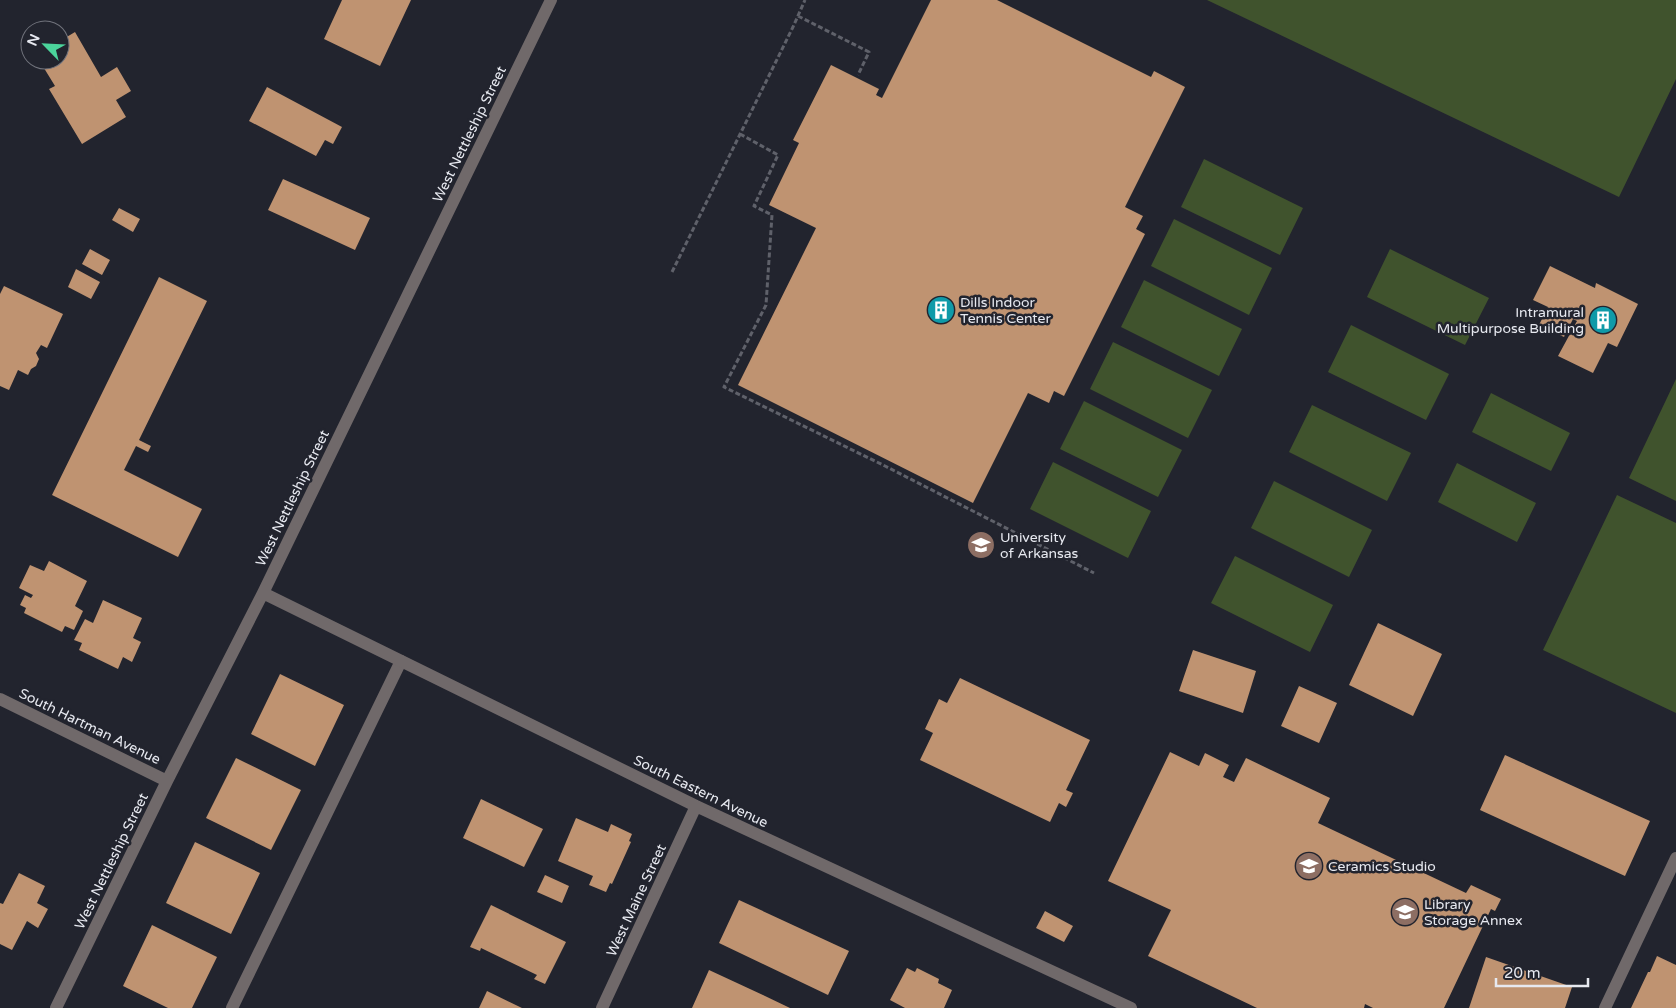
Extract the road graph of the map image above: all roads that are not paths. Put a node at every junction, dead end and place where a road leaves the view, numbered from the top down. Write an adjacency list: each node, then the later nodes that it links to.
1 (551, 0): 2 (street, West Nettleship Street)
2 (263, 593): 3 (street, South Eastern Avenue); 5 (street, West Nettleship Street)
3 (401, 661): 6 (street, South Eastern Avenue); 9 (street)
4 (0, 699): 5 (street, South Hartman Avenue)
5 (168, 780): 8 (street, West Nettleship Street)
6 (696, 806): 10 (street, West Maine Street); 11 (street, South Eastern Avenue)
7 (1676, 858): 12 (street)
8 (56, 1008)
9 (232, 1008)
10 (602, 1008)
11 (1131, 1008)
12 (1605, 1008)

